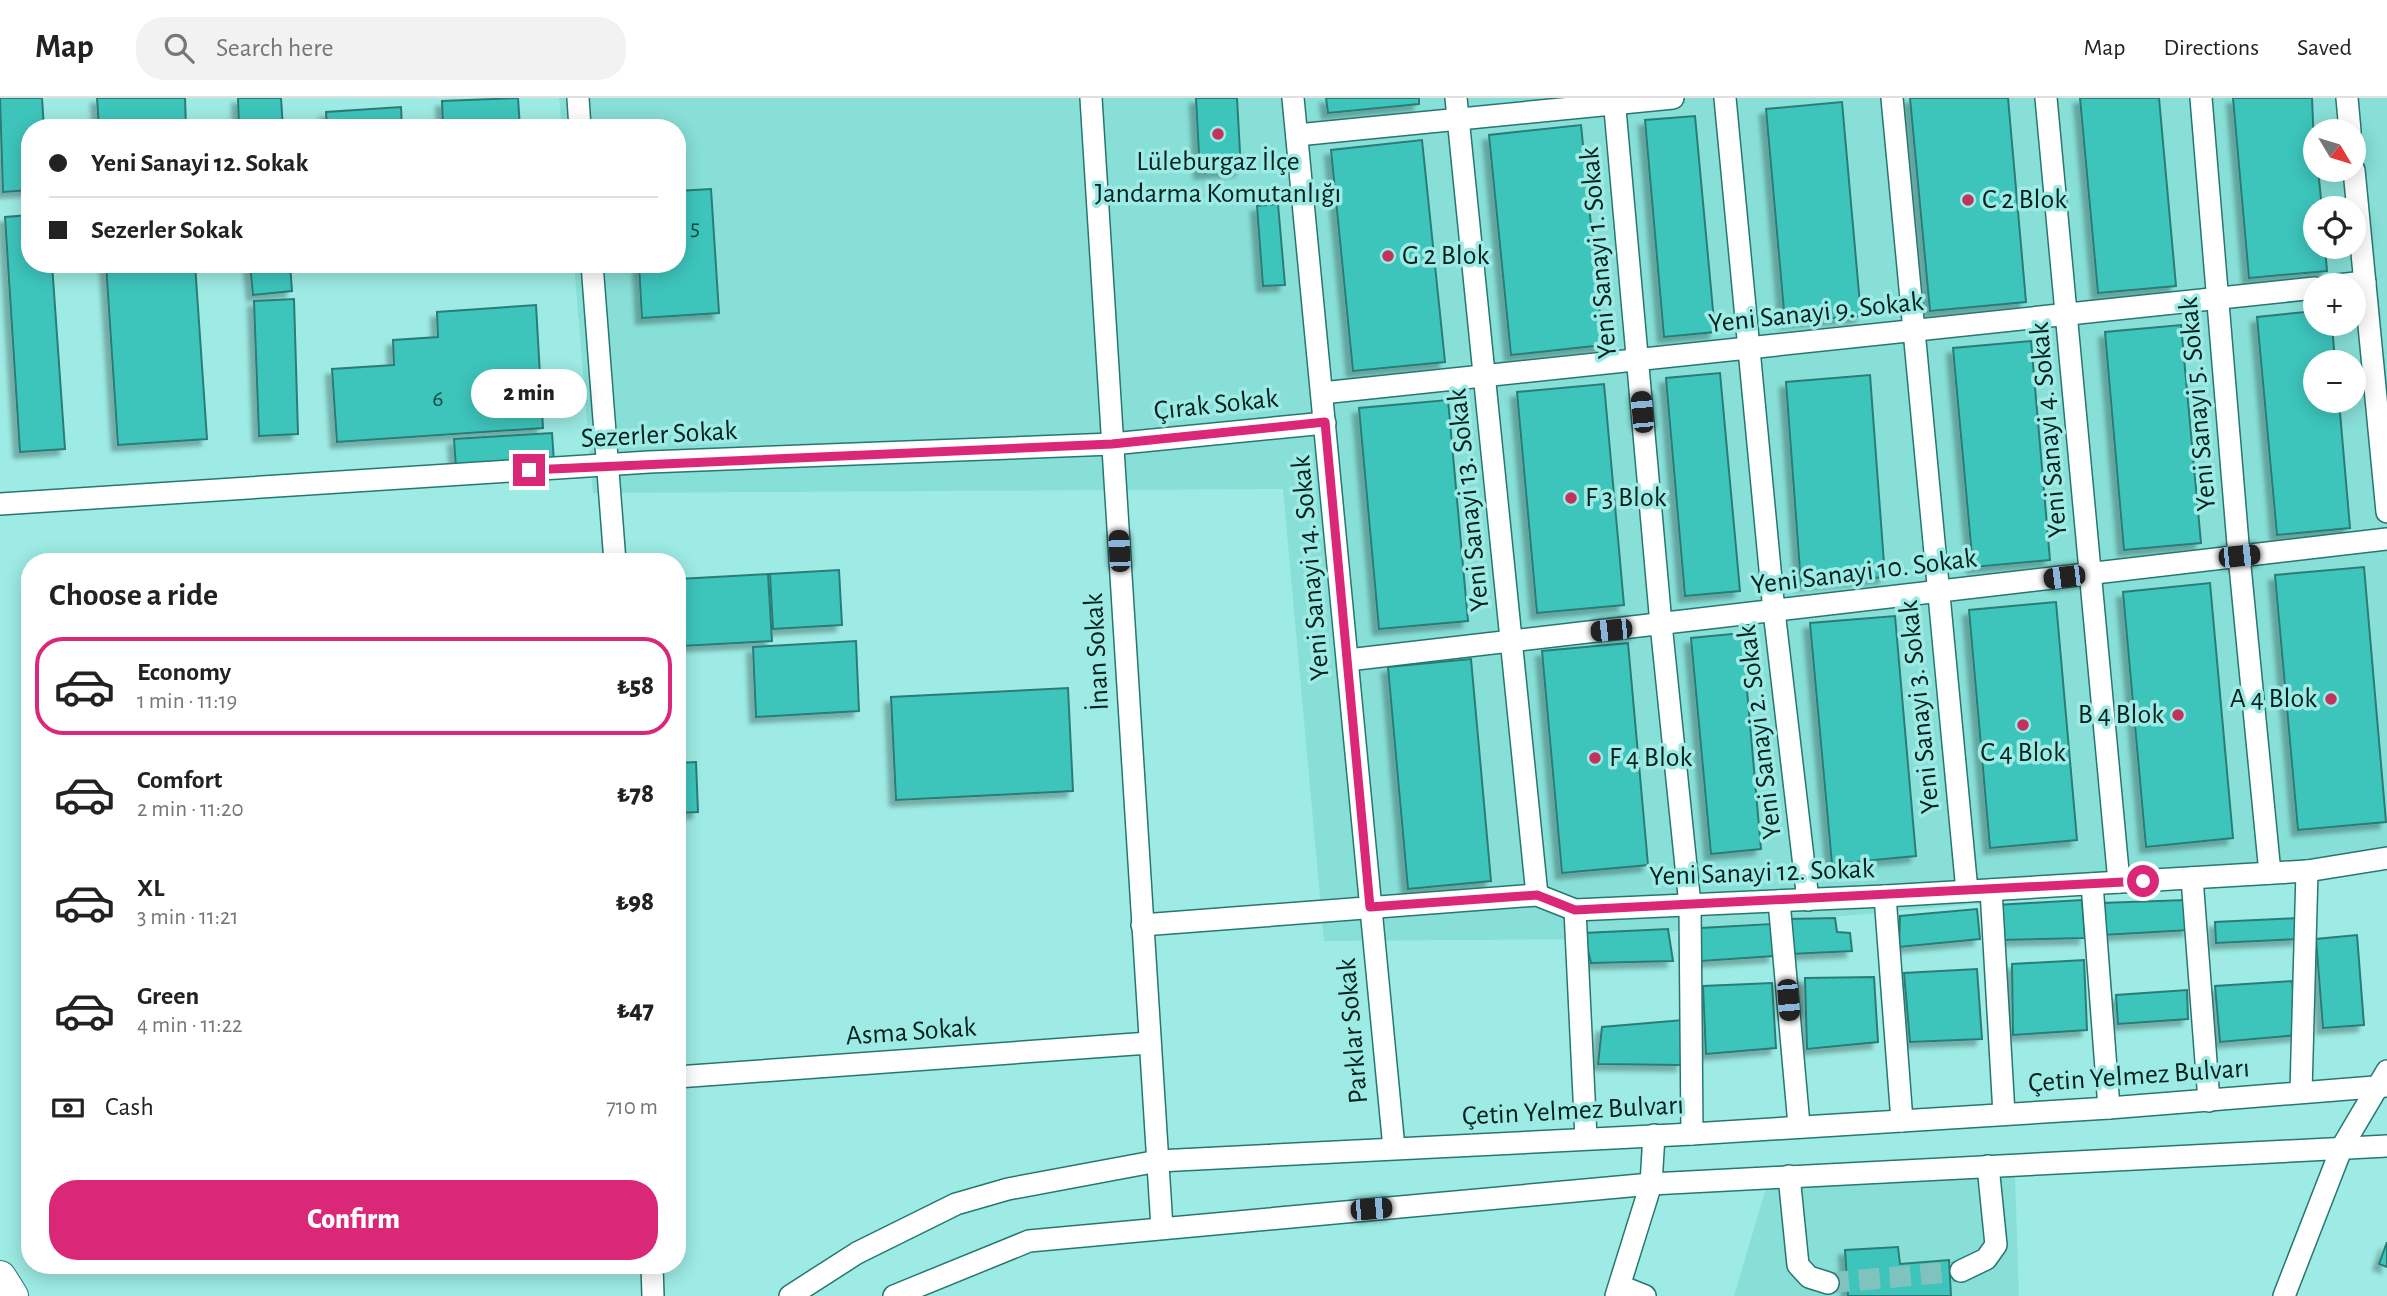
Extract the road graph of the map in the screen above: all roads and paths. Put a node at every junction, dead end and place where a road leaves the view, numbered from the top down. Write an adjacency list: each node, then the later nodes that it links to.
1 (578, 98): 12 (street)
2 (1091, 98): 28 (street, İnan Sokak)
3 (1293, 98): 14 (street, Yeni Sanayi 14. Sokak)
4 (1673, 98): 10 (street)
5 (1725, 98): 23 (street, Yeni Sanayi 2. Sokak)
6 (1892, 98): 22 (street, Yeni Sanayi 3. Sokak)
7 (2046, 98): 21 (street, Yeni Sanayi 4. Sokak)
8 (2201, 98): 19 (street, Yeni Sanayi 5. Sokak)
9 (2347, 98): 13 (street)
10 (1614, 101): 11 (street); 24 (street, Yeni Sanayi 1. Sokak)
11 (1458, 109): 14 (street); 25 (street, Yeni Sanayi 13. Sokak)
12 (579, 119)
13 (2349, 119)
14 (1297, 135): 26 (street, Yeni Sanayi 14. Sokak)
15 (2355, 182): 17 (street)
16 (593, 273): 29 (street)
17 (2363, 273)
18 (2303, 289): 19 (street, Yeni Sanayi 9. Sokak)
19 (2218, 298): 21 (street, Yeni Sanayi 9. Sokak); 34 (street, Yeni Sanayi 5. Sokak)
20 (2366, 302): 31 (street)
21 (2066, 314): 22 (street, Yeni Sanayi 9. Sokak); 35 (street, Yeni Sanayi 4. Sokak)
22 (1913, 330): 23 (street, Yeni Sanayi 9. Sokak); 36 (street, Yeni Sanayi 3. Sokak)
23 (1749, 348): 24 (street, Yeni Sanayi 9. Sokak); 37 (street, Yeni Sanayi 2. Sokak)
24 (1637, 360): 25 (street, Yeni Sanayi 9. Sokak); 38 (street, Yeni Sanayi 1. Sokak)
25 (1485, 376): 26 (street, Yeni Sanayi 9. Sokak); 39 (street, Yeni Sanayi 13. Sokak)
26 (1322, 393): 27 (street, Yeni Sanayi 14. Sokak)
27 (1325, 422): 28 (street, Çırak Sokak); 40 (street, Yeni Sanayi 14. Sokak)
28 (1112, 444): 29 (street, Sezerler Sokak); 56 (street, İnan Sokak)
29 (610, 465): 30 (street, Sezerler Sokak); 33 (street)
30 (0, 504)
31 (2387, 512)
32 (2387, 539): 34 (street, Yeni Sanayi 10. Sokak)
33 (615, 553)
34 (2239, 556): 35 (street, Yeni Sanayi 10. Sokak); 43 (street, Yeni Sanayi 5. Sokak)
35 (2090, 574): 36 (street, Yeni Sanayi 10. Sokak); 45 (street, Yeni Sanayi 4. Sokak)
36 (1937, 591): 37 (street, Yeni Sanayi 10. Sokak); 48 (street, Yeni Sanayi 3. Sokak)
37 (1774, 611): 38 (street, Yeni Sanayi 10. Sokak); 51 (street, Yeni Sanayi 2. Sokak)
38 (1661, 624): 39 (street, Yeni Sanayi 10. Sokak); 53 (street, Yeni Sanayi 1. Sokak)
39 (1511, 641): 40 (street, Yeni Sanayi 10. Sokak); 49 (street, Yeni Sanayi 13. Sokak)
40 (1348, 660): 54 (street, Yeni Sanayi 14. Sokak)
41 (2387, 858): 42 (street, Yeni Sanayi 12. Sokak)
42 (2307, 871): 43 (street, Yeni Sanayi 12. Sokak); 60 (street)
43 (2270, 873): 44 (street, Yeni Sanayi 12. Sokak)
44 (2192, 878): 45 (street, Yeni Sanayi 12. Sokak); 61 (street)
45 (2119, 882): 46 (street, Yeni Sanayi 12. Sokak)
46 (2092, 884): 47 (street, Yeni Sanayi 12. Sokak); 62 (street)
47 (1991, 890): 48 (street, Yeni Sanayi 12. Sokak); 63 (street)
48 (1967, 891): 50 (street, Yeni Sanayi 12. Sokak)
49 (1537, 895): 54 (street, Yeni Sanayi 12. Sokak); 55 (street, Yeni Sanayi 12. Sokak)
50 (1885, 896): 51 (street, Yeni Sanayi 12. Sokak); 64 (street)
51 (1808, 900): 52 (street, Yeni Sanayi 12. Sokak)
52 (1779, 901): 53 (street, Yeni Sanayi 12. Sokak); 65 (street)
53 (1690, 905): 55 (street, Yeni Sanayi 12. Sokak); 66 (street, Yeni Sanayi 1. Sokak)
54 (1370, 907): 56 (street, Yeni Sanayi 12. Sokak); 71 (street, Parklar Sokak)
55 (1575, 910): 68 (street)
56 (1142, 925): 57 (street, İnan Sokak)
57 (1149, 1043): 58 (street, Asma Sokak); 72 (street, İnan Sokak)
58 (686, 1076)
59 (2384, 1082): 60 (street, Çetin Yelmez Bulvarı); 70 (street)
60 (2301, 1092): 61 (street, Çetin Yelmez Bulvarı)
61 (2208, 1101): 62 (street, Çetin Yelmez Bulvarı)
62 (2109, 1108): 63 (street, Çetin Yelmez Bulvarı)
63 (2004, 1114): 64 (street, Çetin Yelmez Bulvarı)
64 (1902, 1121): 65 (street, Çetin Yelmez Bulvarı)
65 (1799, 1125): 66 (street, Çetin Yelmez Bulvarı)
66 (1692, 1134): 67 (street, Çetin Yelmez Bulvarı)
67 (1654, 1136): 68 (street, Çetin Yelmez Bulvarı); 75 (street)
68 (1586, 1138): 71 (street, Çetin Yelmez Bulvarı)
69 (2387, 1146): 70 (street)
70 (2342, 1147): 73 (street); 87 (street)
71 (1394, 1148): 72 (street, Çetin Yelmez Bulvarı)
72 (1158, 1161): 76 (street, İnan Sokak); 84 (street, Çetin Yelmez Bulvarı)
73 (1988, 1166): 74 (street); 77 (street)
74 (1789, 1176): 75 (street); 80 (street)
75 (1651, 1184): 76 (street); 81 (street)
76 (1162, 1228): 85 (street)
77 (1961, 1271)
78 (652, 1274): 83 (street)
79 (0, 1277): 82 (highway)
80 (1828, 1283)
81 (1618, 1291): 86 (street)
82 (12, 1296)
83 (653, 1296)
84 (790, 1296)
85 (894, 1296)
86 (1646, 1296)
87 (2284, 1296)

